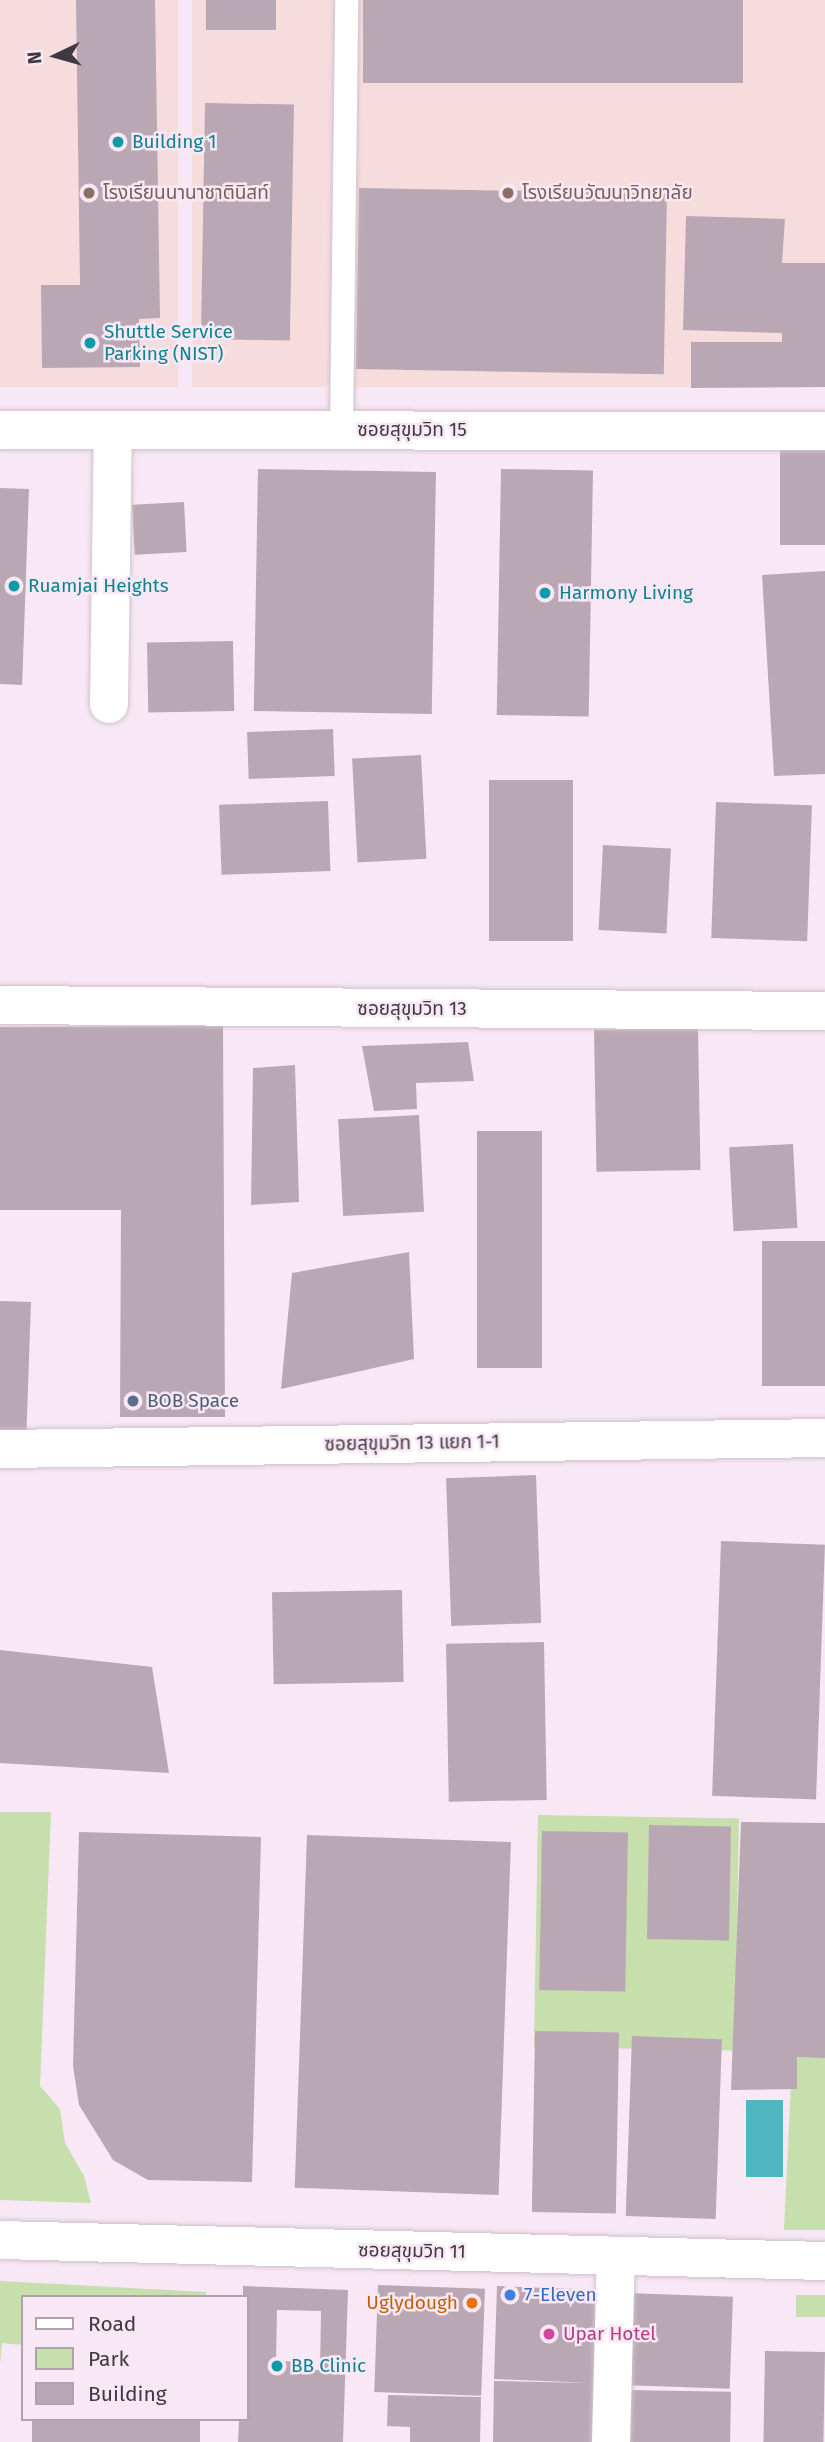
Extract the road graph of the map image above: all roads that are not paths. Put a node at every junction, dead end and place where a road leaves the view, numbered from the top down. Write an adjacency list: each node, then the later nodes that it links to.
1 (346, 0): 4 (lane)
2 (0, 430): 3 (street, ซอยสุขุมวิท 15)
3 (113, 430): 4 (street, ซอยสุขุมวิท 15); 6 (street)
4 (341, 430): 5 (street, ซอยสุขุมวิท 15)
5 (825, 430)
6 (109, 704)
7 (0, 1005): 8 (street, ซอยสุขุมวิท 13)
8 (825, 1011)
9 (825, 1438): 10 (street, ซอยสุขุมวิท 13 แยก 1-1)
10 (0, 1449)
11 (0, 2241): 12 (street, ซอยสุขุมวิท 11)
12 (616, 2256): 13 (street, ซอยสุขุมวิท 11); 14 (street)
13 (825, 2261)
14 (611, 2442)

